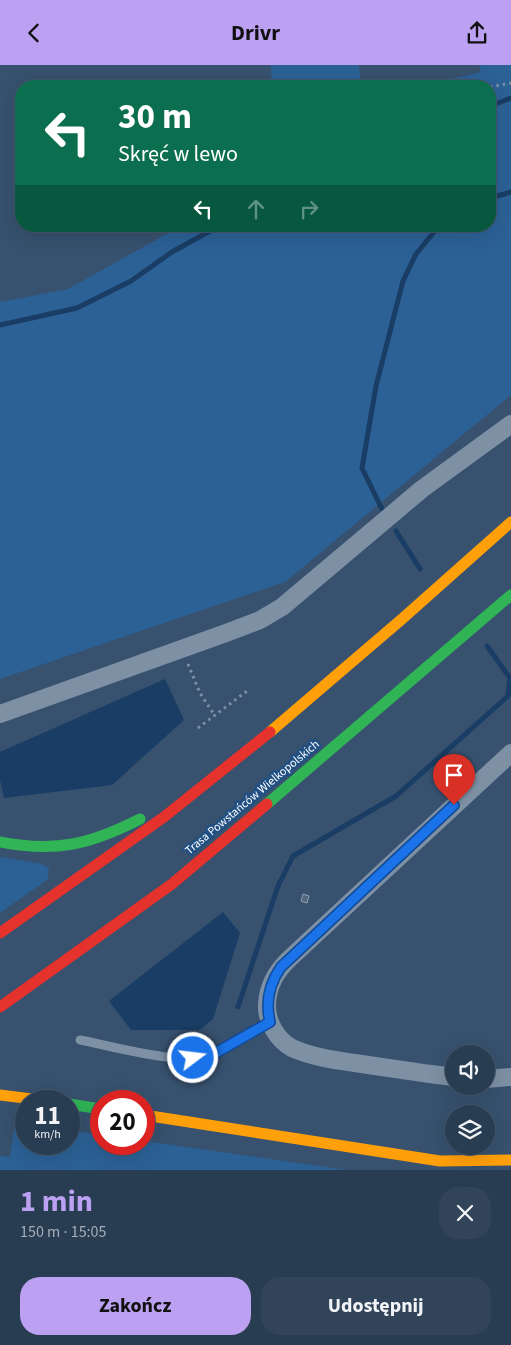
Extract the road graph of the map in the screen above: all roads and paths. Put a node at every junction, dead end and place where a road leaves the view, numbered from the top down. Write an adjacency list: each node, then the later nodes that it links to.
1 (511, 83): 2 (path)
2 (496, 86)
3 (511, 424): 6 (street)
4 (511, 523): 12 (main road)
5 (511, 595): 15 (main road, Trasa Powstańców Wielkopolskich)
6 (182, 649): 8 (street); 9 (path)
7 (248, 691): 9 (path)
8 (0, 714)
9 (215, 716): 10 (path)
10 (198, 728)
11 (511, 753): 16 (street)
12 (216, 777): 13 (main road); 14 (main road)
13 (0, 842)
14 (0, 933)
15 (0, 1007)
16 (270, 1022): 17 (lane); 18 (street)
17 (80, 1040)
18 (445, 1076)
19 (511, 1077): 20 (street)
20 (495, 1078)
21 (1, 1095): 22 (main road)
22 (15, 1097)
23 (155, 1117): 25 (main road)
24 (511, 1160): 25 (main road)
25 (440, 1161): 26 (main road)
26 (468, 1170)

